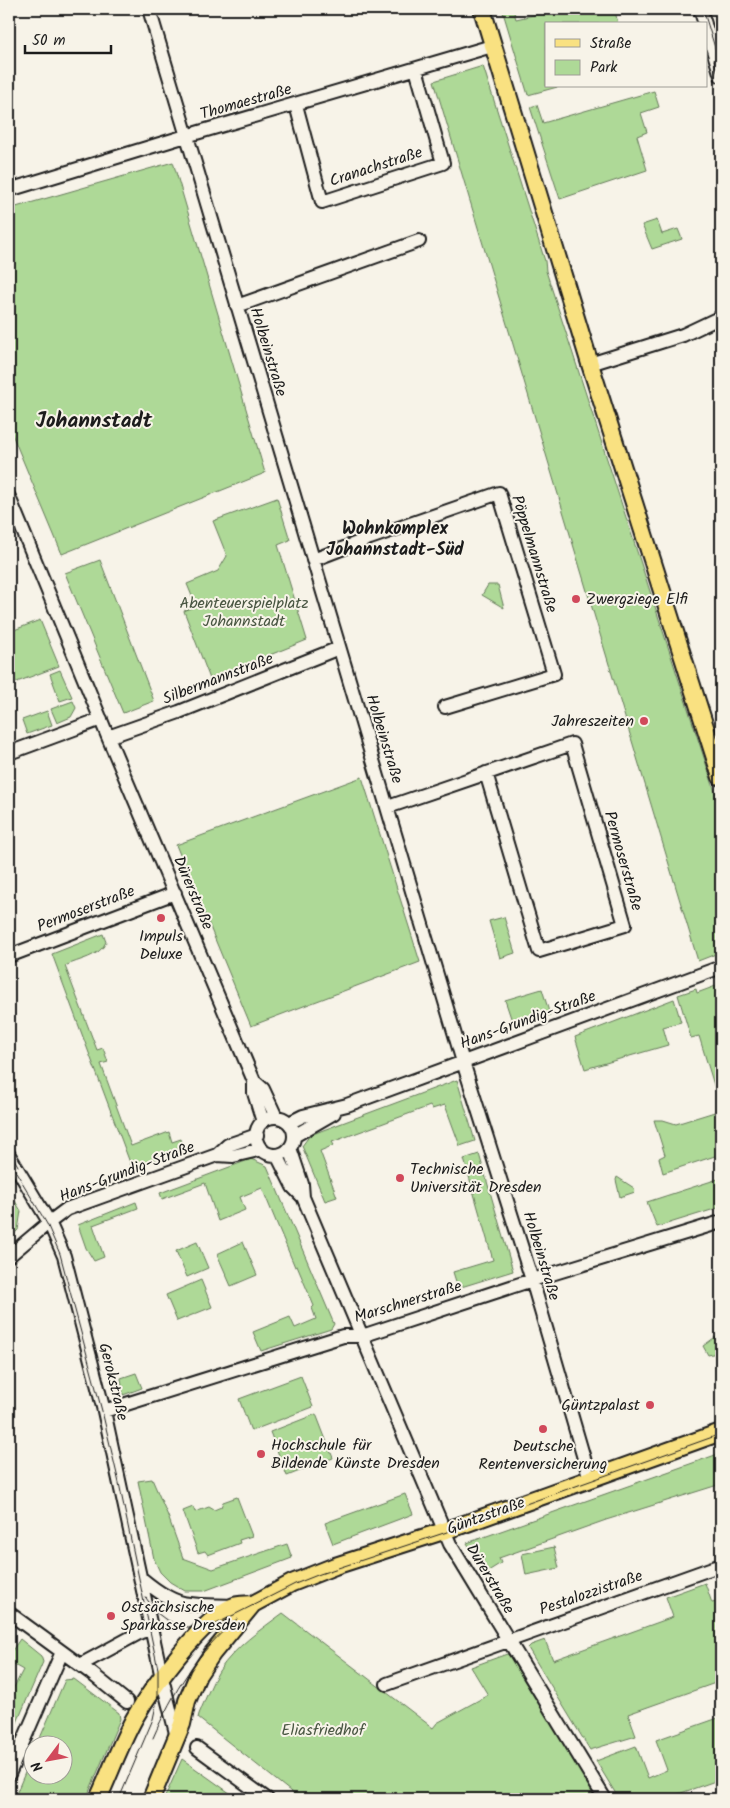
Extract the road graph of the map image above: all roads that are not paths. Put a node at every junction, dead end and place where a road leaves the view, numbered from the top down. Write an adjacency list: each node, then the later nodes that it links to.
1 (149, 9): 10 (street, Holbeinstraße)
2 (482, 9): 6 (main road)
3 (700, 9): 4 (street)
4 (705, 22)
5 (708, 33): 8 (street)
6 (492, 46): 7 (street, Thomaestraße); 15 (main road)
7 (416, 70): 9 (street, Thomaestraße); 9 (street, Cranachstraße)
8 (721, 76)
9 (296, 105): 10 (street, Thomaestraße)
10 (186, 136): 11 (street, Thomaestraße); 13 (street, Holbeinstraße)
11 (9, 190)
12 (419, 241): 13 (street)
13 (237, 306): 17 (street, Holbeinstraße)
14 (721, 317): 15 (street)
15 (590, 364): 24 (main road)
16 (9, 497): 20 (street, Dürerstraße)
17 (314, 560): 18 (street, Holbeinstraße); 19 (street, Pöppelmannstraße)
18 (339, 648): 21 (street, Silbermannstraße); 25 (street, Holbeinstraße)
19 (445, 707)
20 (101, 719): 21 (street, Dürerstraße); 22 (street)
21 (108, 737): 26 (street, Dürerstraße)
22 (9, 753)
23 (486, 773): 23 (street, Permoserstraße); 25 (street, Permoserstraße)
24 (721, 777)
25 (388, 808): 29 (street, Holbeinstraße)
26 (175, 893): 27 (street, Permoserstraße); 30 (street, Dürerstraße)
27 (9, 956)
28 (721, 967): 29 (street, Hans-Grundig-Straße)
29 (463, 1062): 31 (street, Hans-Grundig-Straße); 45 (street, Holbeinstraße)
30 (254, 1081): 32 (street, Dürerstraße); 33 (street, Dürerstraße)
31 (347, 1106): 34 (street, Hans-Grundig-Straße); 36 (street, Hans-Grundig-Straße)
32 (276, 1117): 33 (street); 34 (street)
33 (263, 1122): 35 (street)
34 (288, 1123): 36 (street)
35 (257, 1134): 37 (street); 39 (street, Hans-Grundig-Straße)
36 (292, 1142): 40 (street); 41 (street, Dürerstraße)
37 (262, 1149): 39 (street, Hans-Grundig-Straße); 40 (street)
38 (9, 1155): 42 (street, Gerokstraße)
39 (217, 1155): 42 (street, Hans-Grundig-Straße)
40 (277, 1155): 41 (street, Dürerstraße)
41 (303, 1197): 46 (street, Dürerstraße)
42 (49, 1222): 44 (street, Hans-Grundig-Straße); 47 (street, Gerokstraße)
43 (721, 1222): 45 (street, Marschnerstraße)
44 (9, 1256)
45 (532, 1280): 46 (street, Marschnerstraße); 49 (street, Holbeinstraße)
46 (362, 1336): 47 (street, Marschnerstraße); 50 (street, Dürerstraße)
47 (104, 1410): 52 (street, Gerokstraße)
48 (721, 1432): 49 (main road, Güntzstraße)
49 (590, 1479): 50 (main road, Güntzstraße)
50 (444, 1531): 53 (main road, Güntzstraße); 57 (street, Dürerstraße)
51 (721, 1565): 57 (street, Pestalozzistraße)
52 (141, 1578): 54 (street, Güntzstraße); 56 (street, Gerokstraße)
53 (253, 1604): 54 (main road, Güntzstraße); 63 (main road, Güntzstraße)
54 (234, 1606): 60 (main road, Güntzstraße)
55 (9, 1613): 58 (street)
56 (152, 1629): 59 (street); 60 (street, Gerokstraße)
57 (508, 1640): 61 (street, Pestalozzistraße); 70 (street, Dürerstraße)
58 (62, 1652): 59 (street); 65 (street)
59 (80, 1665): 62 (street)
60 (162, 1678): 62 (main road, Güntzstraße); 63 (street, Gerokstraße)
61 (387, 1684)
62 (134, 1705): 67 (main road, Güntzstraße)
63 (180, 1731): 68 (main road, Güntzstraße)
64 (197, 1748): 66 (street)
65 (9, 1774)
66 (250, 1794): 69 (street)
67 (98, 1799)
68 (151, 1799)
69 (267, 1799)
70 (605, 1799)

